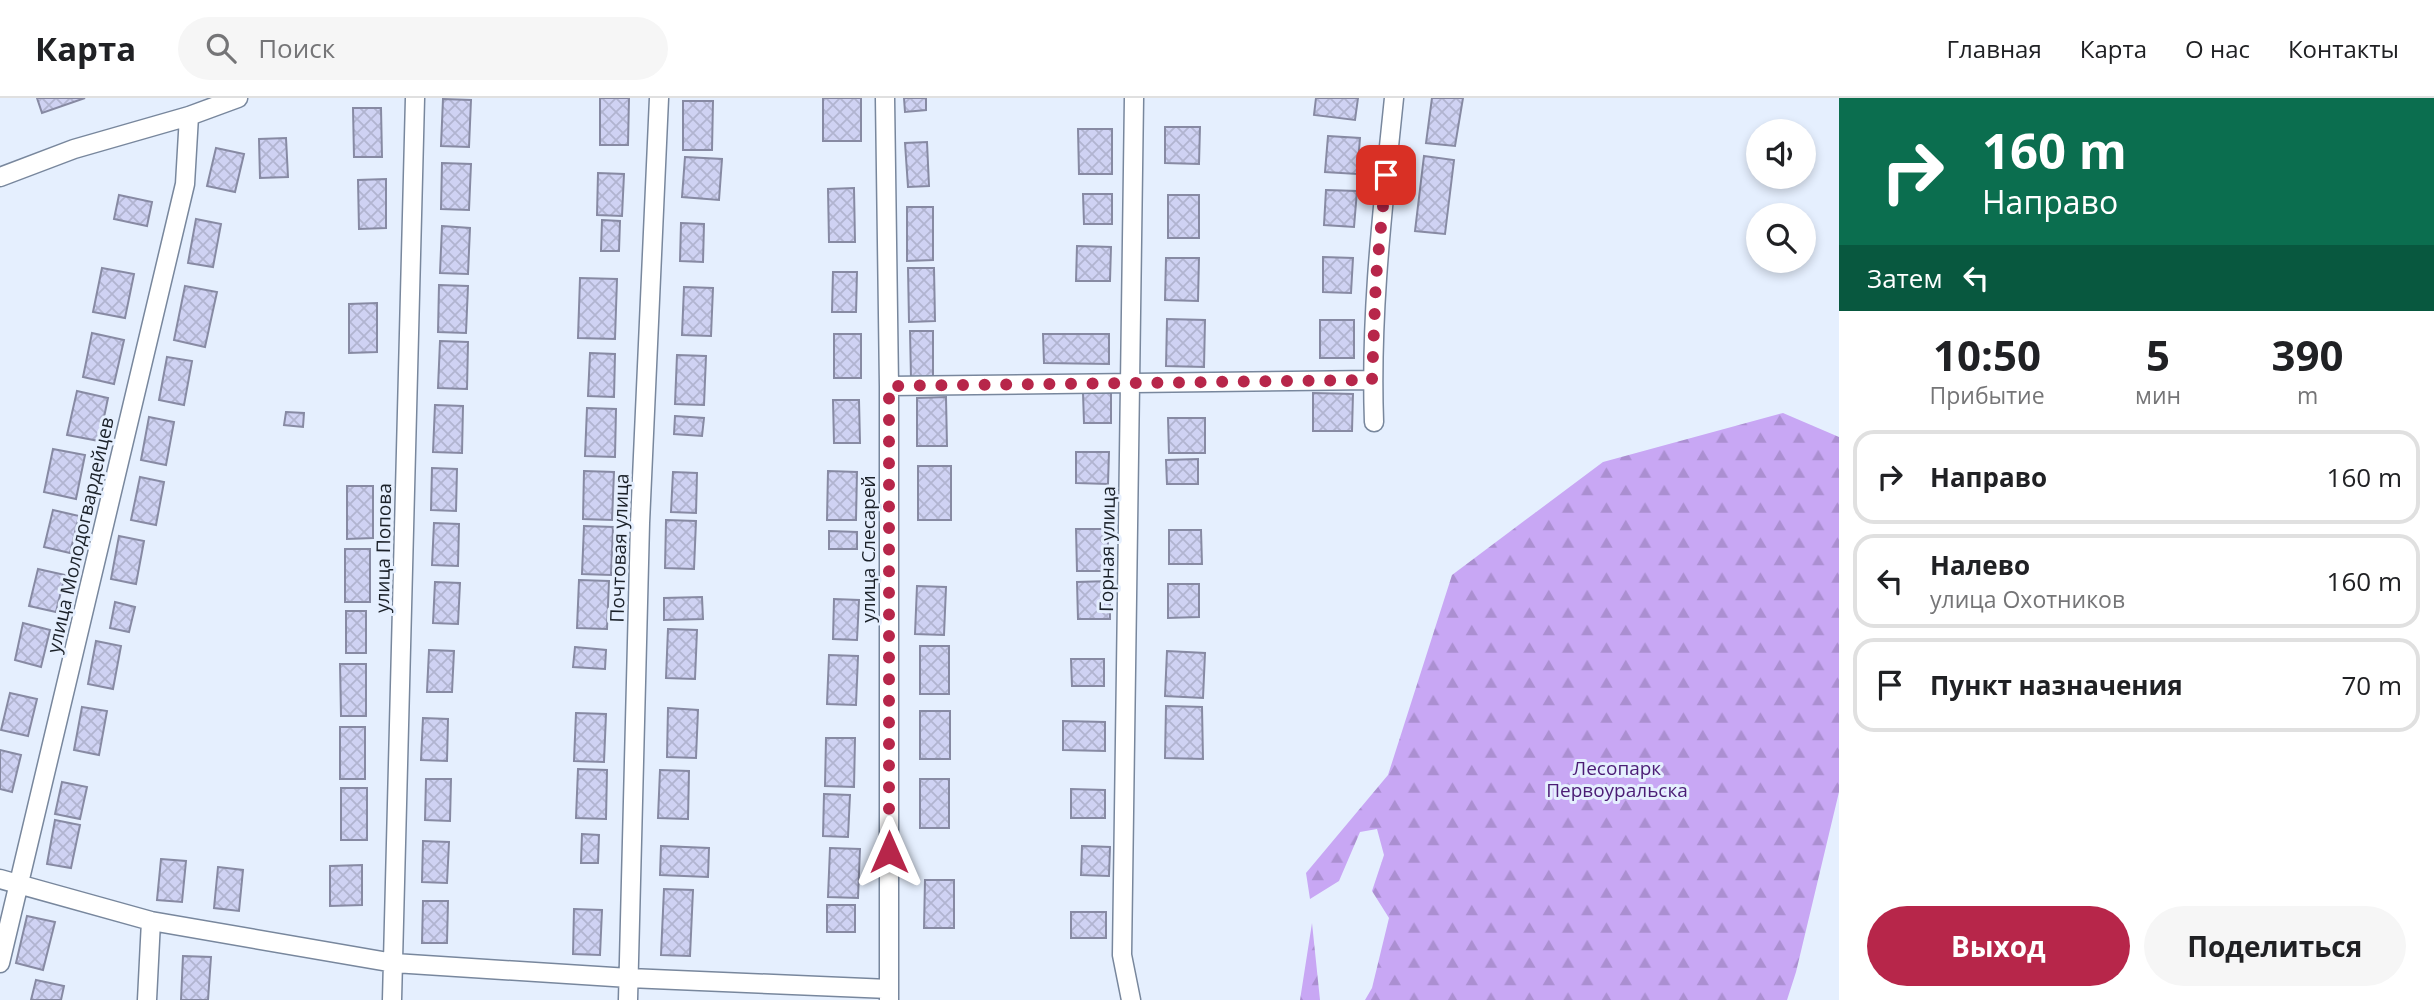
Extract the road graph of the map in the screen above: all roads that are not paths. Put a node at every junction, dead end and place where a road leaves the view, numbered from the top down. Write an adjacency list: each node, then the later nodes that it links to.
1 (238, 98): 7 (street)
2 (415, 98): 17 (street, улица Попова)
3 (659, 98): 18 (street, Почтовая улица)
4 (885, 98): 11 (street, улица Слесарей)
5 (1134, 98): 10 (street, Горная улица)
6 (1394, 98): 9 (street)
7 (189, 116): 8 (street); 14 (street, улица Молодогвардейцев)
8 (0, 177)
9 (1372, 380): 10 (street); 12 (street)
10 (1130, 382): 11 (street); 23 (street, Горная улица)
11 (889, 386): 19 (street, улица Слесарей)
12 (1374, 422)
13 (0, 878): 14 (street)
14 (19, 883): 15 (street); 16 (street, улица Молодогвардейцев)
15 (150, 920): 17 (street); 20 (street)
16 (0, 963)
17 (394, 963): 18 (street); 21 (street, улица Попова)
18 (629, 978): 19 (street); 22 (street, Почтовая улица)
19 (889, 995)
20 (147, 1000)
21 (393, 1000)
22 (628, 1000)
23 (1131, 1000)

